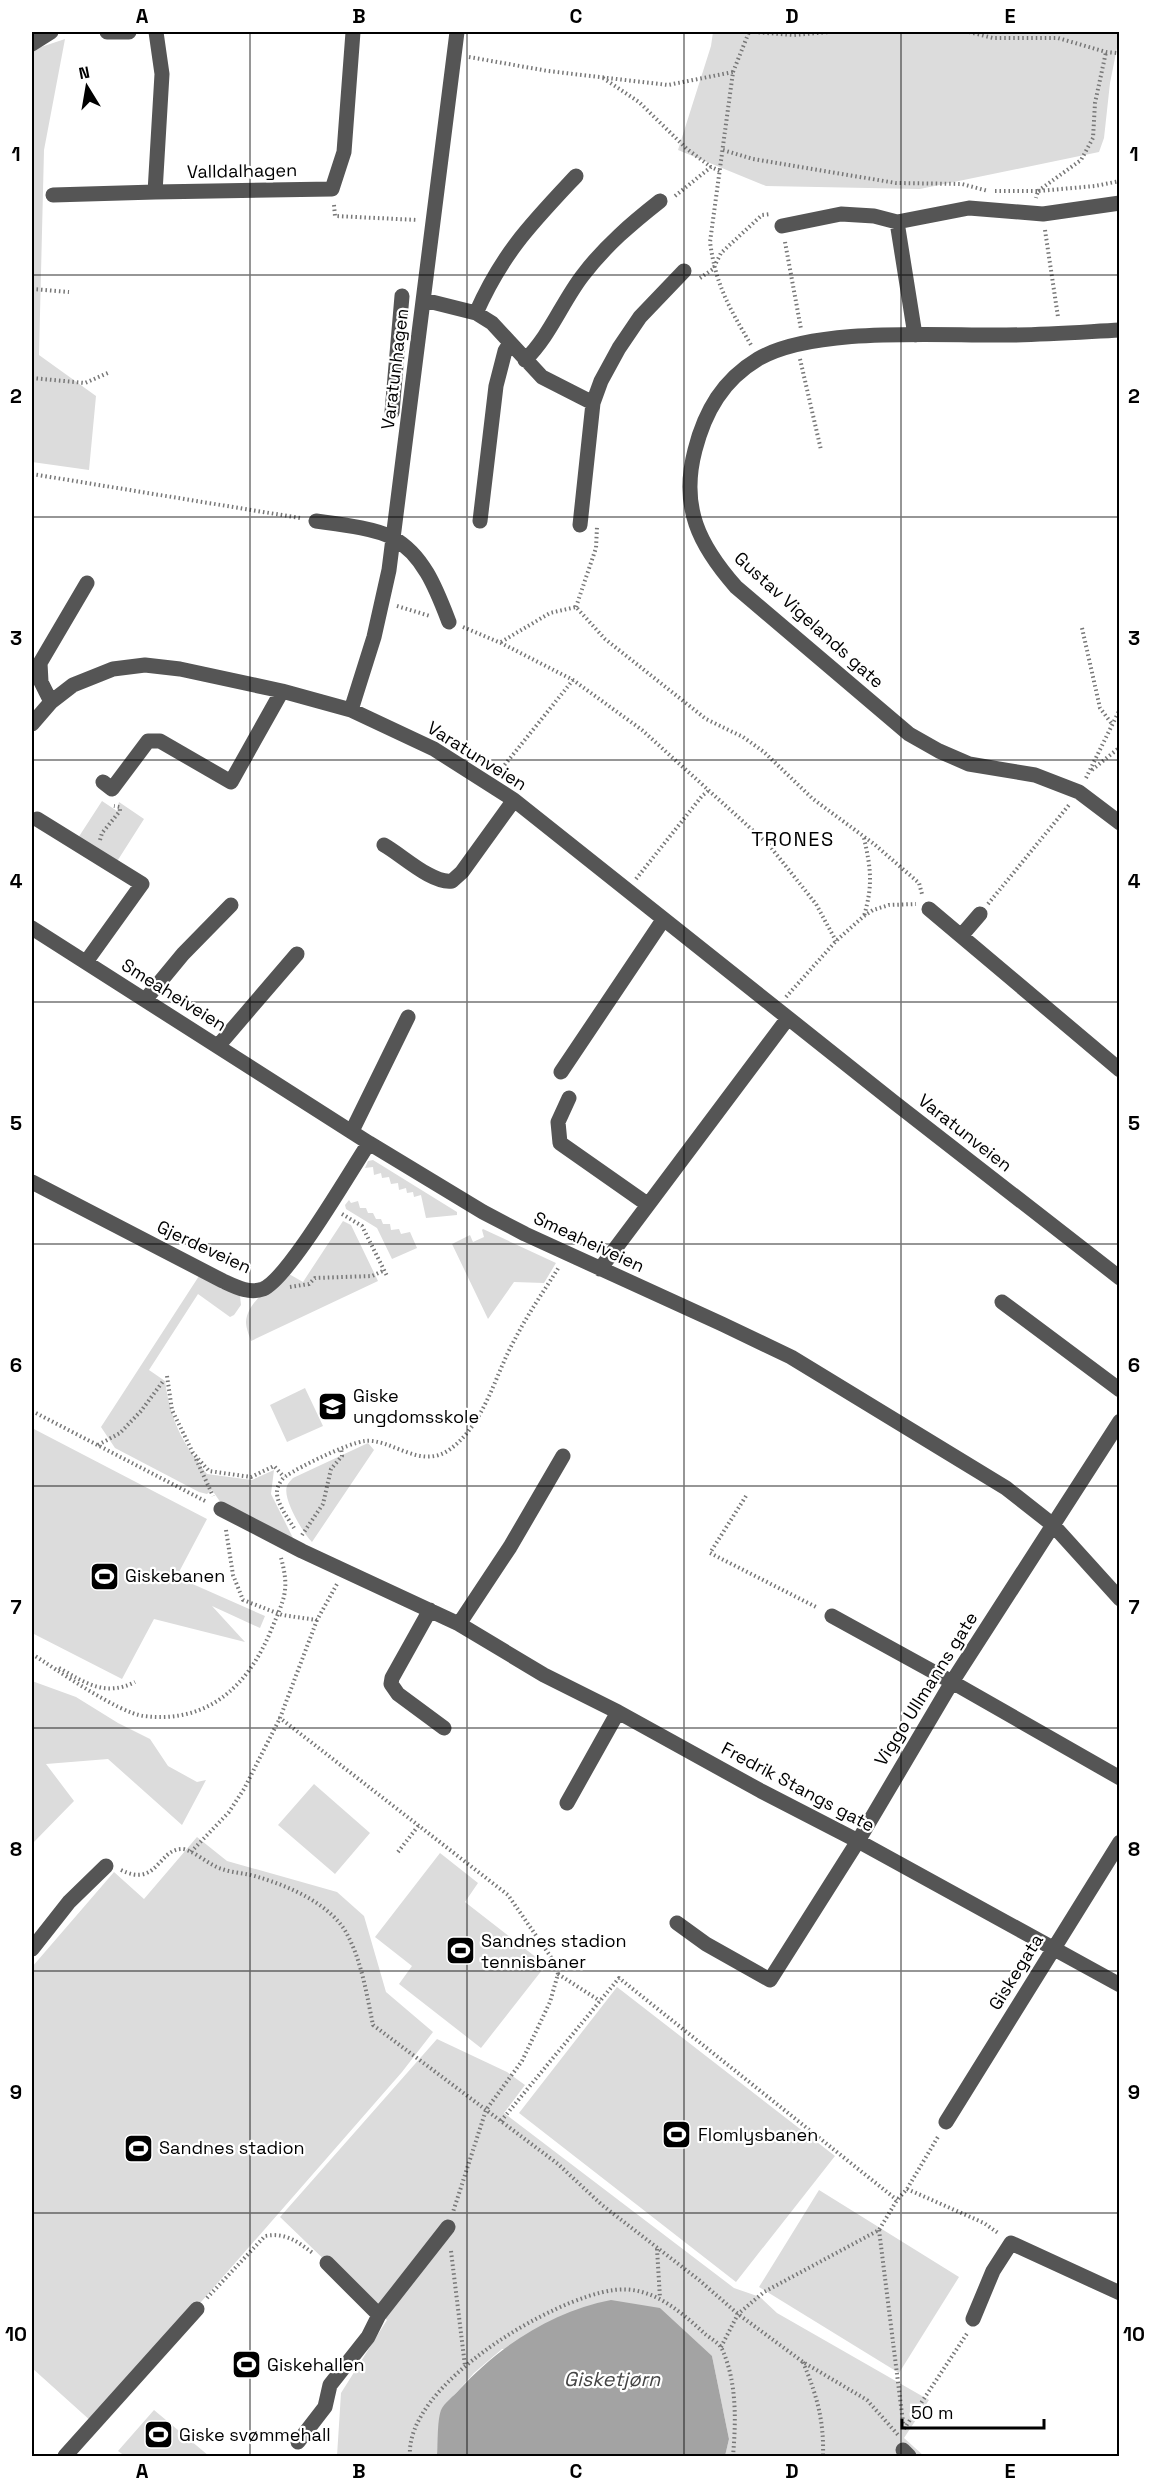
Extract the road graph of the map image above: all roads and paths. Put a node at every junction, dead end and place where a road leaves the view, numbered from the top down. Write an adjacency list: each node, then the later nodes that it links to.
1 (51, 32): 11 (street)
2 (108, 32): 3 (street)
3 (129, 32)
4 (156, 32): 26 (street)
5 (353, 32): 24 (street)
6 (457, 32): 14 (street)
7 (749, 32): 17 (path)
8 (754, 32): 9 (path)
9 (829, 32)
10 (969, 32): 12 (path)
11 (32, 44)
12 (1106, 52): 13 (path); 25 (path)
13 (1117, 53)
14 (454, 54): 18 (path); 32 (street)
15 (32, 59): 16 (path)
16 (32, 71)
17 (733, 72): 18 (path); 19 (path)
18 (601, 77): 20 (path)
19 (723, 150): 21 (path); 25 (path)
20 (711, 167): 21 (path); 28 (path)
21 (720, 171): 34 (path)
22 (576, 176): 40 (street)
23 (1119, 181): 25 (path)
24 (332, 189): 26 (street, Valldalhagen); 32 (path)
25 (1038, 191): 30 (path)
26 (155, 192): 27 (street, Valldalhagen)
27 (53, 195)
28 (660, 201): 46 (street)
29 (1119, 203): 30 (street)
30 (1040, 214): 33 (street); 42 (path)
31 (781, 220): 33 (street); 34 (path)
32 (434, 221): 39 (street)
33 (897, 222): 43 (street)
34 (713, 269): 35 (path); 45 (path)
35 (690, 277): 49 (street)
36 (32, 289): 37 (path)
37 (69, 292)
38 (402, 296): 50 (street)
39 (424, 300): 40 (street, Varatunhagen); 56 (street, Varatunhagen)
40 (476, 313): 44 (street, Varatunhagen)
41 (1119, 330): 42 (street, Gustav Vigelands gate)
42 (1061, 333): 43 (street, Gustav Vigelands gate)
43 (915, 335): 45 (street, Gustav Vigelands gate)
44 (510, 344): 46 (street, Varatunhagen); 54 (street)
45 (760, 358): 75 (street, Gustav Vigelands gate)
46 (525, 360): 49 (street, Varatunhagen)
47 (110, 372): 48 (path)
48 (32, 378)
49 (593, 404): 55 (street)
50 (392, 412)
51 (32, 474): 53 (path)
52 (597, 518): 59 (path)
53 (316, 521): 56 (street)
54 (480, 521)
55 (580, 525)
56 (393, 537): 58 (street, Varatunhagen); 60 (street)
57 (87, 583): 65 (street)
58 (382, 601): 60 (path); 67 (street, Varatunhagen)
59 (576, 607): 62 (path); 79 (path)
60 (449, 622): 62 (path)
61 (1082, 628): 69 (path)
62 (501, 643): 63 (path)
63 (573, 680): 72 (path); 74 (path)
64 (282, 691): 65 (street, Varatunveien); 67 (street, Varatunveien); 73 (street)
65 (51, 702): 68 (street, Varatunveien)
66 (1119, 709): 69 (path)
67 (351, 710): 72 (street, Varatunveien)
68 (32, 724)
69 (1112, 724): 71 (path)
70 (1119, 747): 71 (path)
71 (1089, 772): 75 (path)
72 (489, 784): 76 (street, Varatunveien)
73 (107, 786): 81 (path)
74 (708, 791): 82 (path); 90 (path)
75 (1079, 792): 78 (street, Gustav Vigelands gate); 85 (path)
76 (514, 800): 80 (street); 82 (street, Varatunveien)
77 (37, 819): 81 (street)
78 (1119, 823)
79 (864, 836): 84 (path); 86 (path)
80 (384, 845)
81 (93, 854): 92 (street)
82 (627, 892): 87 (street, Varatunveien)
83 (231, 905): 93 (street)
84 (926, 907): 86 (path); 89 (street)
85 (980, 914): 89 (street)
86 (864, 916): 90 (path)
87 (663, 920): 94 (street, Varatunveien); 98 (street)
88 (32, 928): 92 (street, Smeaheiveien)
89 (961, 936): 97 (street)
90 (836, 941): 94 (path)
91 (297, 954): 96 (street)
92 (86, 962): 93 (street, Smeaheiveien)
93 (145, 1000): 96 (street, Smeaheiveien)
94 (782, 1013): 103 (street); 109 (street, Varatunveien)
95 (408, 1017): 100 (street)
96 (218, 1046): 100 (street, Smeaheiveien)
97 (1119, 1070)
98 (561, 1072)
99 (569, 1098): 103 (street)
100 (352, 1131): 101 (street, Smeaheiveien)
101 (369, 1143): 104 (street); 106 (street, Smeaheiveien)
102 (32, 1182): 110 (street, Gjerdeveien)
103 (647, 1204): 106 (street)
104 (329, 1205): 107 (path); 110 (street)
105 (561, 1263): 116 (path)
106 (600, 1269): 122 (street, Smeaheiveien)
107 (384, 1270): 108 (path); 110 (path)
108 (387, 1276)
109 (1119, 1278)
110 (273, 1282)
111 (1002, 1302): 112 (street)
112 (1119, 1390)
113 (32, 1411): 115 (path)
114 (1119, 1421): 122 (street, Viggo Ullmanns gate)
115 (97, 1445): 117 (path); 121 (path)
116 (341, 1448): 119 (path); 119 (path)
117 (193, 1453): 119 (path); 121 (path)
118 (563, 1456): 130 (street)
119 (284, 1477)
120 (746, 1496): 128 (path)
121 (218, 1508): 123 (street, Fredrik Stangs gate); 127 (path)
122 (1053, 1525): 125 (street, Smeaheiveien); 133 (street, Viggo Ullmanns gate)
123 (271, 1535): 124 (street, Fredrik Stangs gate); 127 (path)
124 (344, 1571): 126 (street, Fredrik Stangs gate); 129 (path)
125 (1119, 1599)
126 (430, 1610): 130 (street, Fredrik Stangs gate); 136 (street)
127 (278, 1614): 129 (path); 131 (path)
128 (832, 1616): 133 (street)
129 (317, 1620): 135 (path)
130 (459, 1624): 134 (street, Fredrik Stangs gate)
131 (32, 1653): 132 (path)
132 (135, 1682)
133 (952, 1682): 137 (street); 140 (street, Viggo Ullmanns gate)
134 (618, 1712): 138 (street); 140 (street, Fredrik Stangs gate)
135 (280, 1718): 139 (path); 142 (path)
136 (444, 1728)
137 (1119, 1778)
138 (567, 1803)
139 (419, 1826): 143 (path); 148 (path)
140 (858, 1841): 145 (street, Viggo Ullmanns gate); 147 (street, Fredrik Stangs gate)
141 (1119, 1842): 147 (street, Giskegata)
142 (191, 1852): 144 (path); 151 (path)
143 (398, 1852)
144 (106, 1866): 146 (street)
145 (677, 1923)
146 (32, 1949)
147 (1053, 1949): 149 (street, Fredrik Stangs gate); 153 (street, Giskegata)
148 (558, 1974): 150 (path); 151 (path)
149 (1119, 1985)
150 (600, 2001): 152 (path); 155 (path)
151 (486, 2110): 152 (path); 156 (path)
152 (501, 2121): 159 (path)
153 (946, 2122): 154 (path)
154 (907, 2189): 155 (path); 158 (path)
155 (897, 2200): 157 (path)
156 (448, 2228): 164 (street); 169 (path)
157 (879, 2230): 165 (path); 170 (path)
158 (1011, 2243): 161 (street); 166 (street)
159 (657, 2248): 162 (path); 165 (path)
160 (327, 2263): 163 (path); 164 (street)
161 (1119, 2292)
162 (660, 2298): 167 (path); 169 (path)
163 (196, 2310): 173 (street)
164 (379, 2314): 171 (street)
165 (738, 2314): 167 (path); 168 (path)
166 (973, 2319): 170 (path)
167 (721, 2347): 175 (path)
168 (803, 2362): 172 (path); 176 (path)
169 (465, 2366): 174 (path)
170 (904, 2430): 172 (path)
171 (298, 2442)
172 (904, 2448)
173 (65, 2457)
174 (410, 2457)
175 (733, 2457)
176 (823, 2457)

